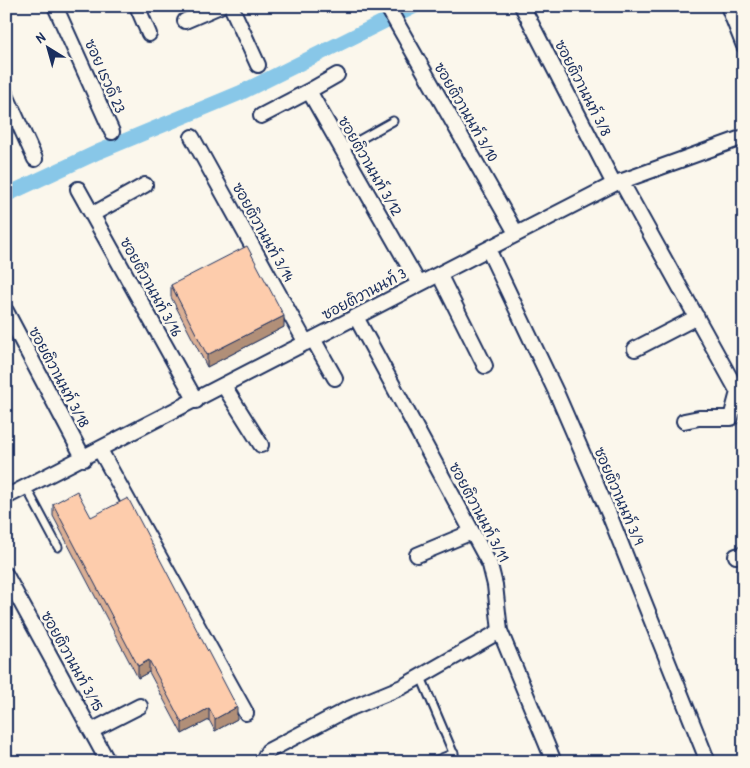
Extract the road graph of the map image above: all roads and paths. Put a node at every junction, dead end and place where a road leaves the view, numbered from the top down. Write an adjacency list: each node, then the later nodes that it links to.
1 (55, 6): 17 (street, ซอย เรวดี 23)
2 (136, 6): 9 (street)
3 (220, 6): 8 (street)
4 (231, 6): 11 (street)
5 (388, 6): 26 (street, ซอยติวานนท์ 3/10)
6 (522, 6): 22 (street, ซอยติวานนท์ 3/8)
7 (728, 6): 10 (street)
8 (185, 21)
9 (149, 34)
10 (744, 46)
11 (258, 65)
12 (336, 75): 13 (street)
13 (309, 91): 15 (street); 20 (street, ซอยติวานนท์ 3/12)
14 (6, 95): 21 (street)
15 (260, 116)
16 (393, 121): 20 (lane)
17 (112, 132)
18 (744, 136): 22 (street, ซอยติวานนท์ 3)
19 (192, 137): 33 (street, ซอยติวานนท์ 3/14)
20 (342, 150): 29 (street, ซอยติวานนท์ 3/12)
21 (35, 160)
22 (618, 182): 26 (street, ซอยติวานนท์ 3); 32 (street, ซอยติวานนท์ 3/8)
23 (145, 185): 25 (street)
24 (78, 189): 25 (street, ซอยติวานนท์ 3/16)
25 (93, 214): 38 (street, ซอยติวานนท์ 3/16)
26 (516, 233): 27 (street, ซอยติวานนท์ 3)
27 (488, 249): 28 (street, ซอยติวานนท์ 3); 60 (street, ซอยติวานนท์ 3/9)
28 (439, 274): 29 (street, ซอยติวานนท์ 3); 35 (street)
29 (419, 284): 31 (street, ซอยติวานนท์ 3)
30 (6, 311): 42 (street, ซอยติวานนท์ 3/18)
31 (356, 317): 33 (street, ซอยติวานนท์ 3); 45 (street, ซอยติวานนท์ 3/11)
32 (697, 317): 34 (street); 39 (street, ซอยติวานนท์ 3/8)
33 (309, 341): 36 (street, ซอยติวานนท์ 3/14); 37 (street, ซอยติวานนท์ 3)
34 (635, 349)
35 (485, 366)
36 (335, 378)
37 (224, 386): 38 (street, ซอยติวานนท์ 3); 40 (street)
38 (196, 401): 41 (street, ซอยติวานนท์ 3)
39 (684, 421)
40 (261, 445)
41 (100, 450): 42 (street, ซอยติวานนท์ 3); 52 (street)
42 (84, 459): 43 (street, ซอยติวานนท์ 3)
43 (26, 488): 44 (street, ซอยติวานนท์ 3); 46 (lane)
44 (6, 498)
45 (472, 532): 47 (street); 49 (street, ซอยติวานนท์ 3/11)
46 (58, 547)
47 (417, 555)
48 (6, 575): 53 (street, ซอยติวานนท์ 3/15)
49 (500, 631): 50 (street); 59 (street, ซอยติวานนท์ 3/11)
50 (421, 677): 54 (lane); 56 (street)
51 (140, 706): 53 (street)
52 (246, 713)
53 (91, 731): 55 (street, ซอยติวานนท์ 3/15)
54 (454, 754): 57 (lane); 58 (lane)
55 (108, 762)
56 (262, 762)
57 (432, 762)
58 (457, 762)
59 (554, 762)
60 (708, 762)

